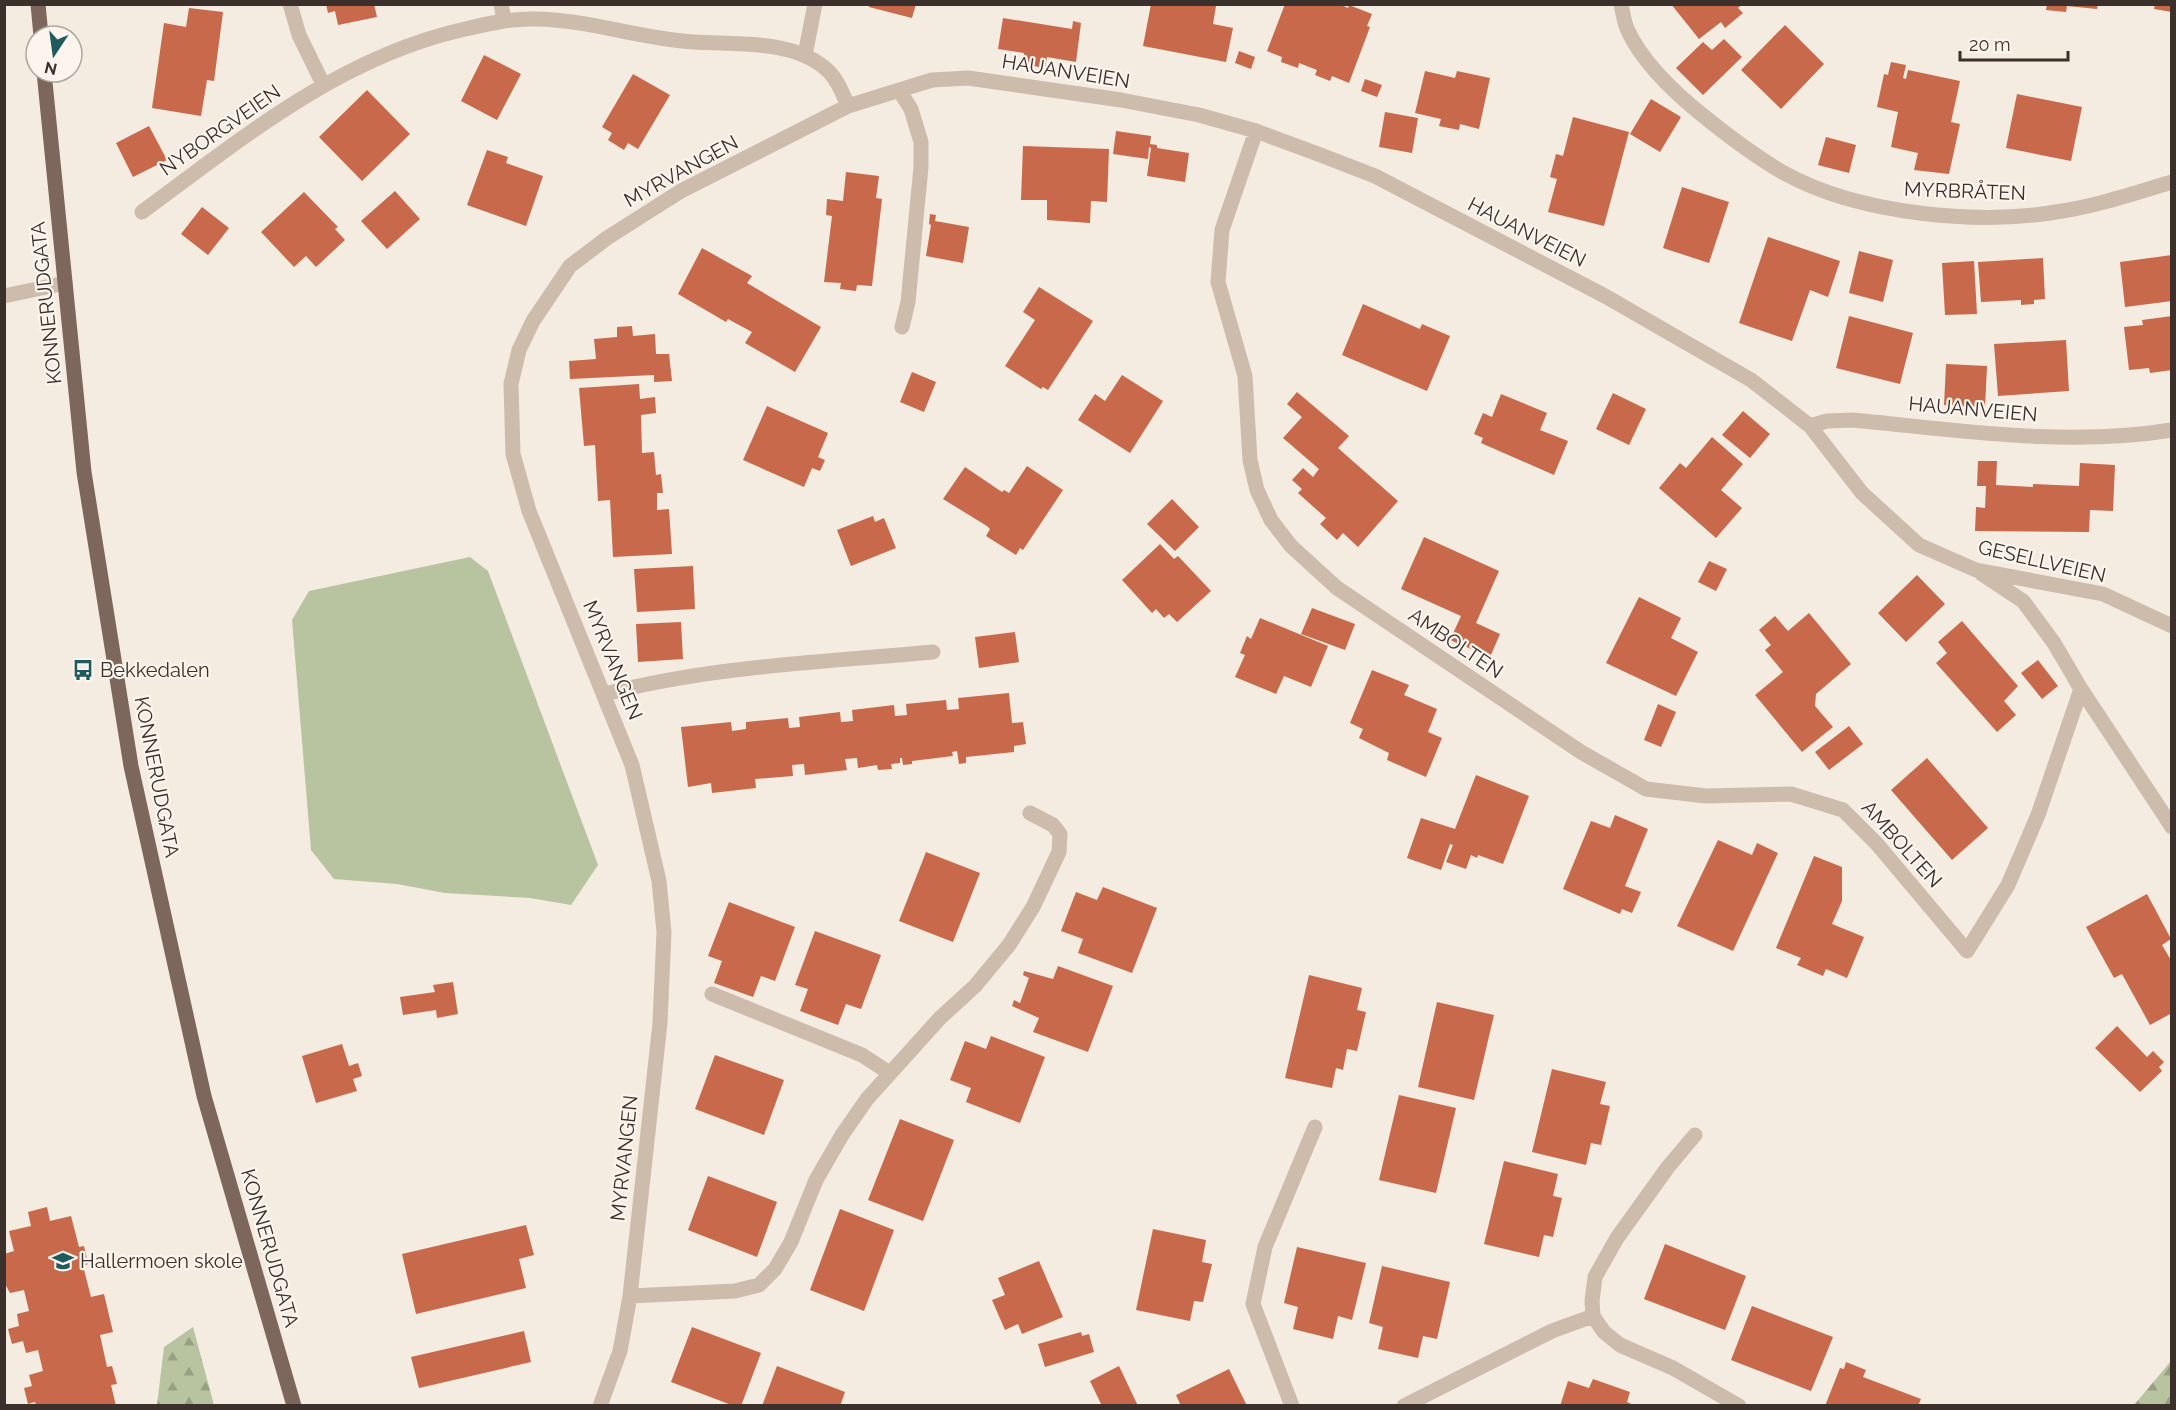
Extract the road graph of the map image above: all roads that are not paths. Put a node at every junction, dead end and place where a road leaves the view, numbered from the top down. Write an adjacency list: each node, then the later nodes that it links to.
1 (38, 4): 6 (main road)
2 (290, 4): 9 (street)
3 (816, 4): 7 (street)
4 (1621, 4): 13 (street, MYRBRÅTEN)
5 (502, 12): 7 (street, NYBORGVEIEN); 9 (street, NYBORGVEIEN)
6 (40, 24)
7 (805, 55): 11 (street, NYBORGVEIEN)
8 (45, 84): 15 (main road, KONNERUDGATA)
9 (324, 84): 14 (street, NYBORGVEIEN)
10 (899, 90): 11 (street, HAUANVEIEN); 12 (street, HAUANVEIEN); 17 (street)
11 (848, 106): 24 (street, MYRVANGEN)
12 (1256, 131): 18 (street, HAUANVEIEN); 23 (street, AMBOLTEN)
13 (2172, 182)
14 (142, 212)
15 (65, 283): 16 (street); 33 (main road, KONNERUDGATA)
16 (4, 296)
17 (902, 327)
18 (1810, 426): 19 (street, HAUANVEIEN); 20 (street, GESELLVEIEN)
19 (2172, 430)
20 (1976, 570): 21 (street, GESELLVEIEN); 23 (street)
21 (2172, 626)
22 (933, 652): 24 (street)
23 (2081, 689): 26 (street)
24 (605, 694): 31 (street, MYRVANGEN)
25 (1030, 813): 28 (street)
26 (2172, 827)
27 (712, 994): 28 (street)
28 (888, 1072): 31 (street)
29 (1315, 1127): 35 (street)
30 (1695, 1135): 32 (street)
31 (630, 1296): 34 (street, MYRVANGEN)
32 (1593, 1316): 36 (street); 37 (street)
33 (294, 1406)
34 (600, 1406)
35 (1292, 1406)
36 (1404, 1406)
37 (1739, 1406)

